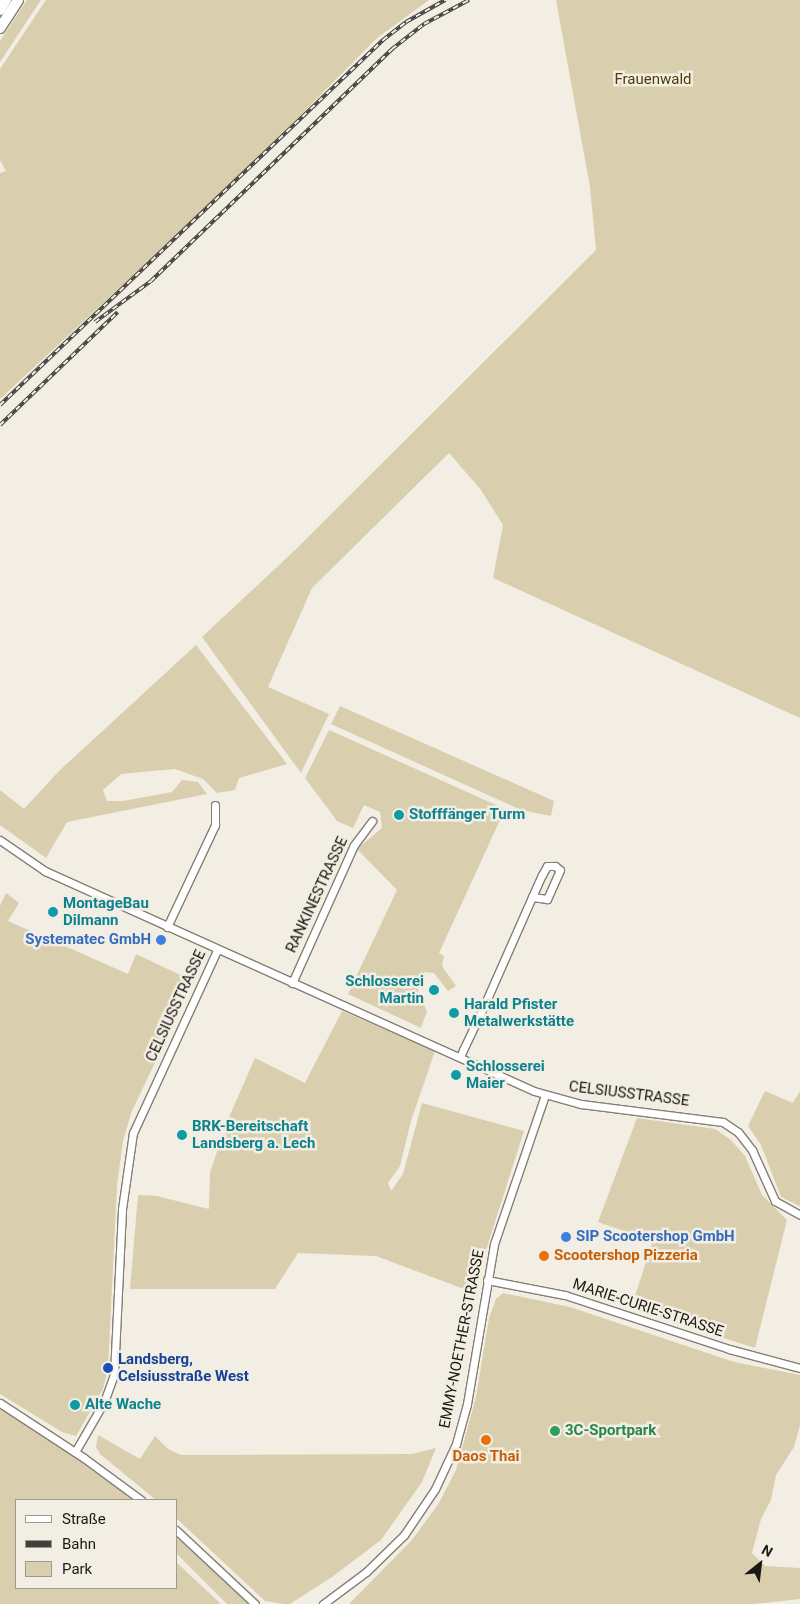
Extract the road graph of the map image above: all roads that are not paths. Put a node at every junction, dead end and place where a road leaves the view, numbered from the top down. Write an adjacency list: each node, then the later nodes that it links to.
1 (6, 0): 3 (highway)
2 (18, 0): 4 (highway)
3 (0, 10)
4 (0, 28)
5 (215, 805): 9 (street)
6 (372, 821): 11 (street, RANKINESTRASSE)
7 (0, 840): 9 (street)
8 (532, 897): 8 (street); 12 (street)
9 (167, 927): 10 (street)
10 (217, 950): 11 (street, CELSIUSSTRASSE); 18 (street, CELSIUSSTRASSE)
11 (292, 983): 12 (street, CELSIUSSTRASSE)
12 (460, 1057): 13 (street, CELSIUSSTRASSE)
13 (545, 1095): 14 (street, CELSIUSSTRASSE); 15 (street, EMMY-NOETHER-STRASSE)
14 (800, 1215)
15 (487, 1280): 16 (street, MARIE-CURIE-STRASSE); 22 (street, EMMY-NOETHER-STRASSE)
16 (800, 1368)
17 (0, 1403): 18 (street)
18 (75, 1452): 19 (street)
19 (140, 1499)
20 (178, 1532): 21 (street)
21 (255, 1604)
22 (323, 1604)

